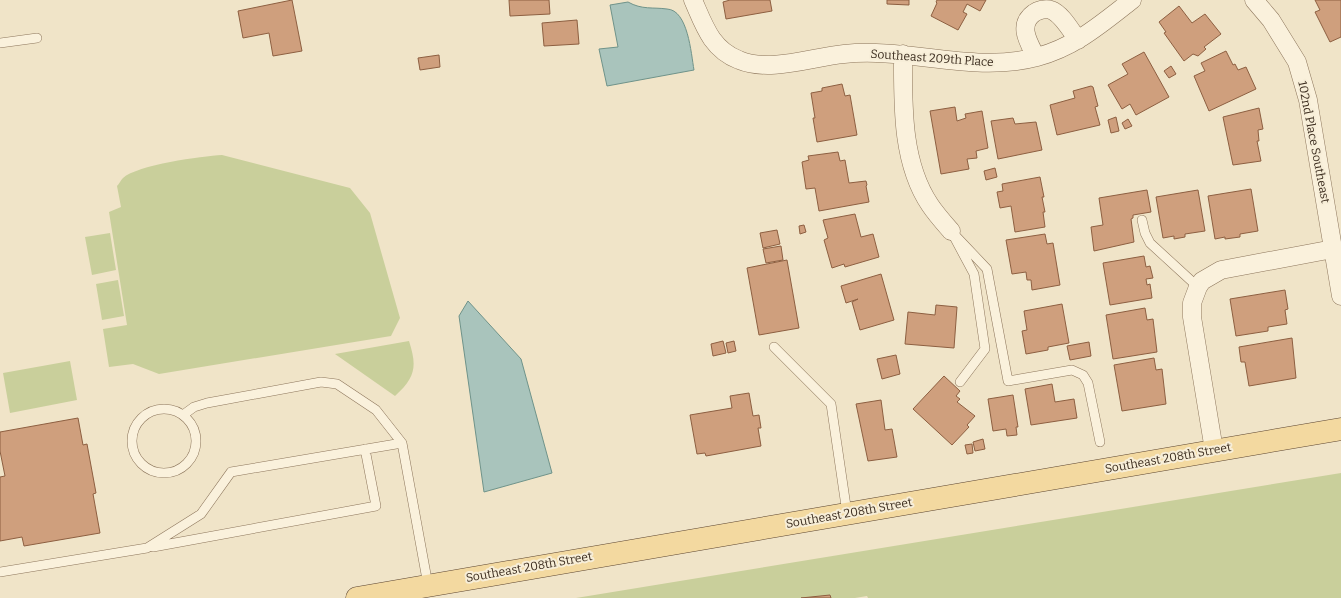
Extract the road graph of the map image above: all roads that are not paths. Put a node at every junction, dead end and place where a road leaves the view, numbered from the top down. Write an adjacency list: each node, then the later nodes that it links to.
1 (693, 0): 7 (street, Southeast 209th Place)
2 (1132, 0): 5 (street, Southeast 209th Place)
3 (1254, 0): 11 (street, 102nd Place Southeast)
4 (37, 38): 6 (lane)
5 (1078, 40): 8 (street, Southeast 209th Place); 8 (street)
6 (0, 43)
7 (903, 54): 8 (street, Southeast 209th Place); 10 (street)
8 (1036, 57)
9 (1142, 220): 12 (lane)
10 (951, 231): 15 (lane); 18 (lane)
11 (1333, 249): 12 (street); 13 (street, 102nd Place Southeast)
12 (1198, 287): 21 (street)
13 (1341, 296)
14 (774, 347): 22 (lane)
15 (960, 382)
16 (183, 415): 16 (lane); 19 (lane)
17 (1341, 429): 21 (main road, Southeast 208th Street)
18 (1100, 442)
19 (402, 443): 20 (lane); 25 (lane)
20 (365, 449): 23 (lane); 23 (lane)
21 (1214, 450): 22 (main road, Southeast 208th Street)
22 (847, 513): 25 (main road, Southeast 208th Street)
23 (147, 548): 24 (lane)
24 (0, 572)
25 (429, 591): 26 (main road, Southeast 208th Street)
26 (357, 598)

